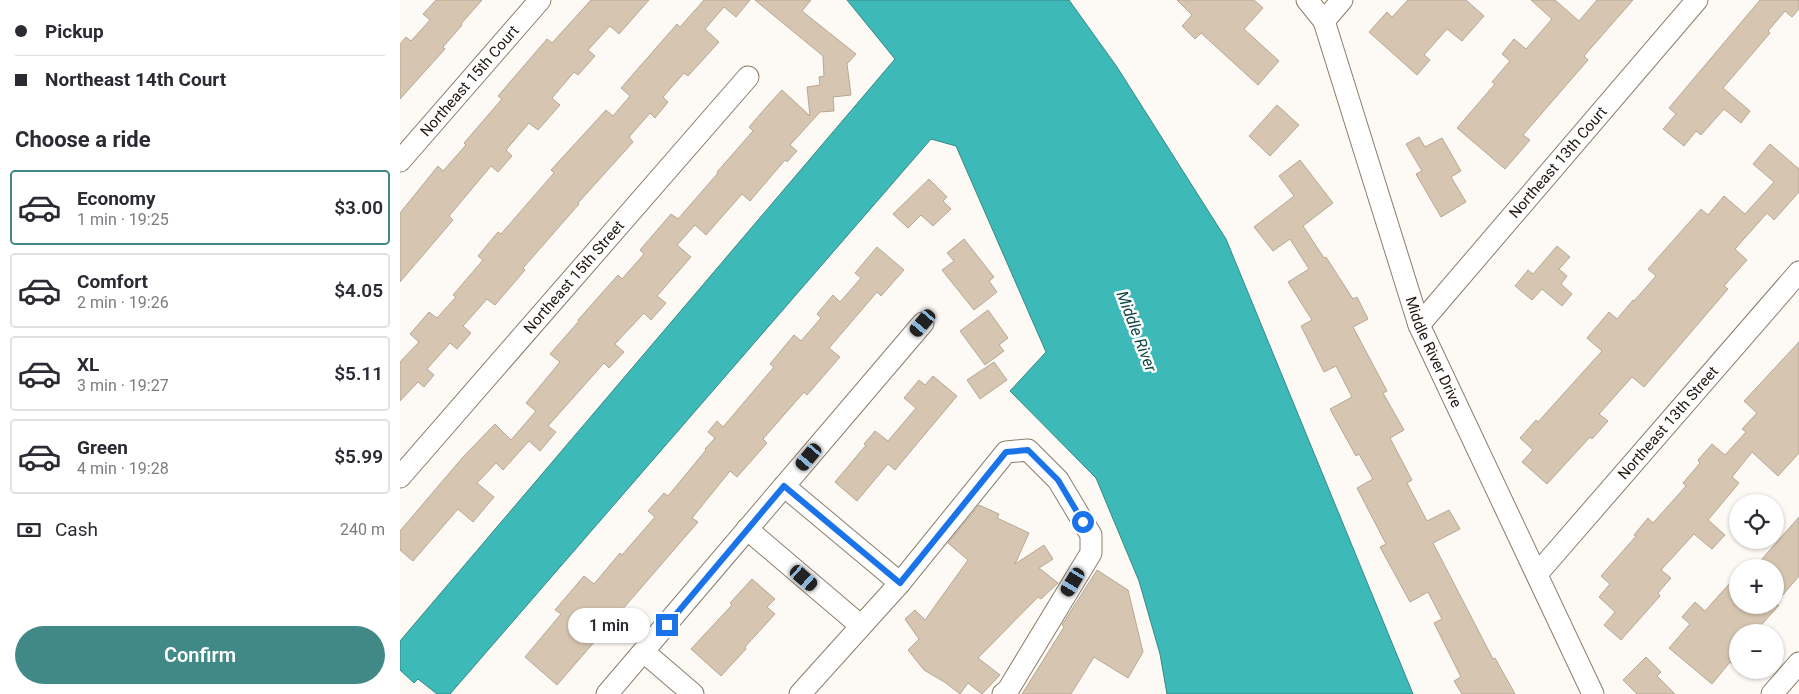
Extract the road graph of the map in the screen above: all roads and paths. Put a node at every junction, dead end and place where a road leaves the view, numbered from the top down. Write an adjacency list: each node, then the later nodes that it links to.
1 (540, 0): 7 (street, Northeast 15th Court)
2 (1306, 0): 5 (street, Middle River Drive)
3 (1342, 0): 5 (street)
4 (1698, 0): 10 (street, Northeast 13th Court)
5 (1324, 21): 10 (street, Middle River Drive)
6 (748, 77): 11 (street, Northeast 15th Street)
7 (400, 160)
8 (1799, 272): 14 (street, Northeast 13th Street)
9 (923, 323): 12 (street)
10 (1419, 324): 14 (street, Middle River Drive)
11 (400, 477)
12 (784, 486): 13 (street); 15 (street)
13 (746, 529): 16 (street); 17 (street)
14 (1537, 574): 23 (street, Middle River Drive)
15 (900, 583): 16 (street); 22 (street)
16 (860, 626): 21 (street)
17 (644, 652): 19 (street); 20 (street)
18 (1799, 662): 24 (street)
19 (607, 694)
20 (693, 694)
21 (800, 694)
22 (1003, 694)
23 (1593, 694)
24 (1772, 694)

